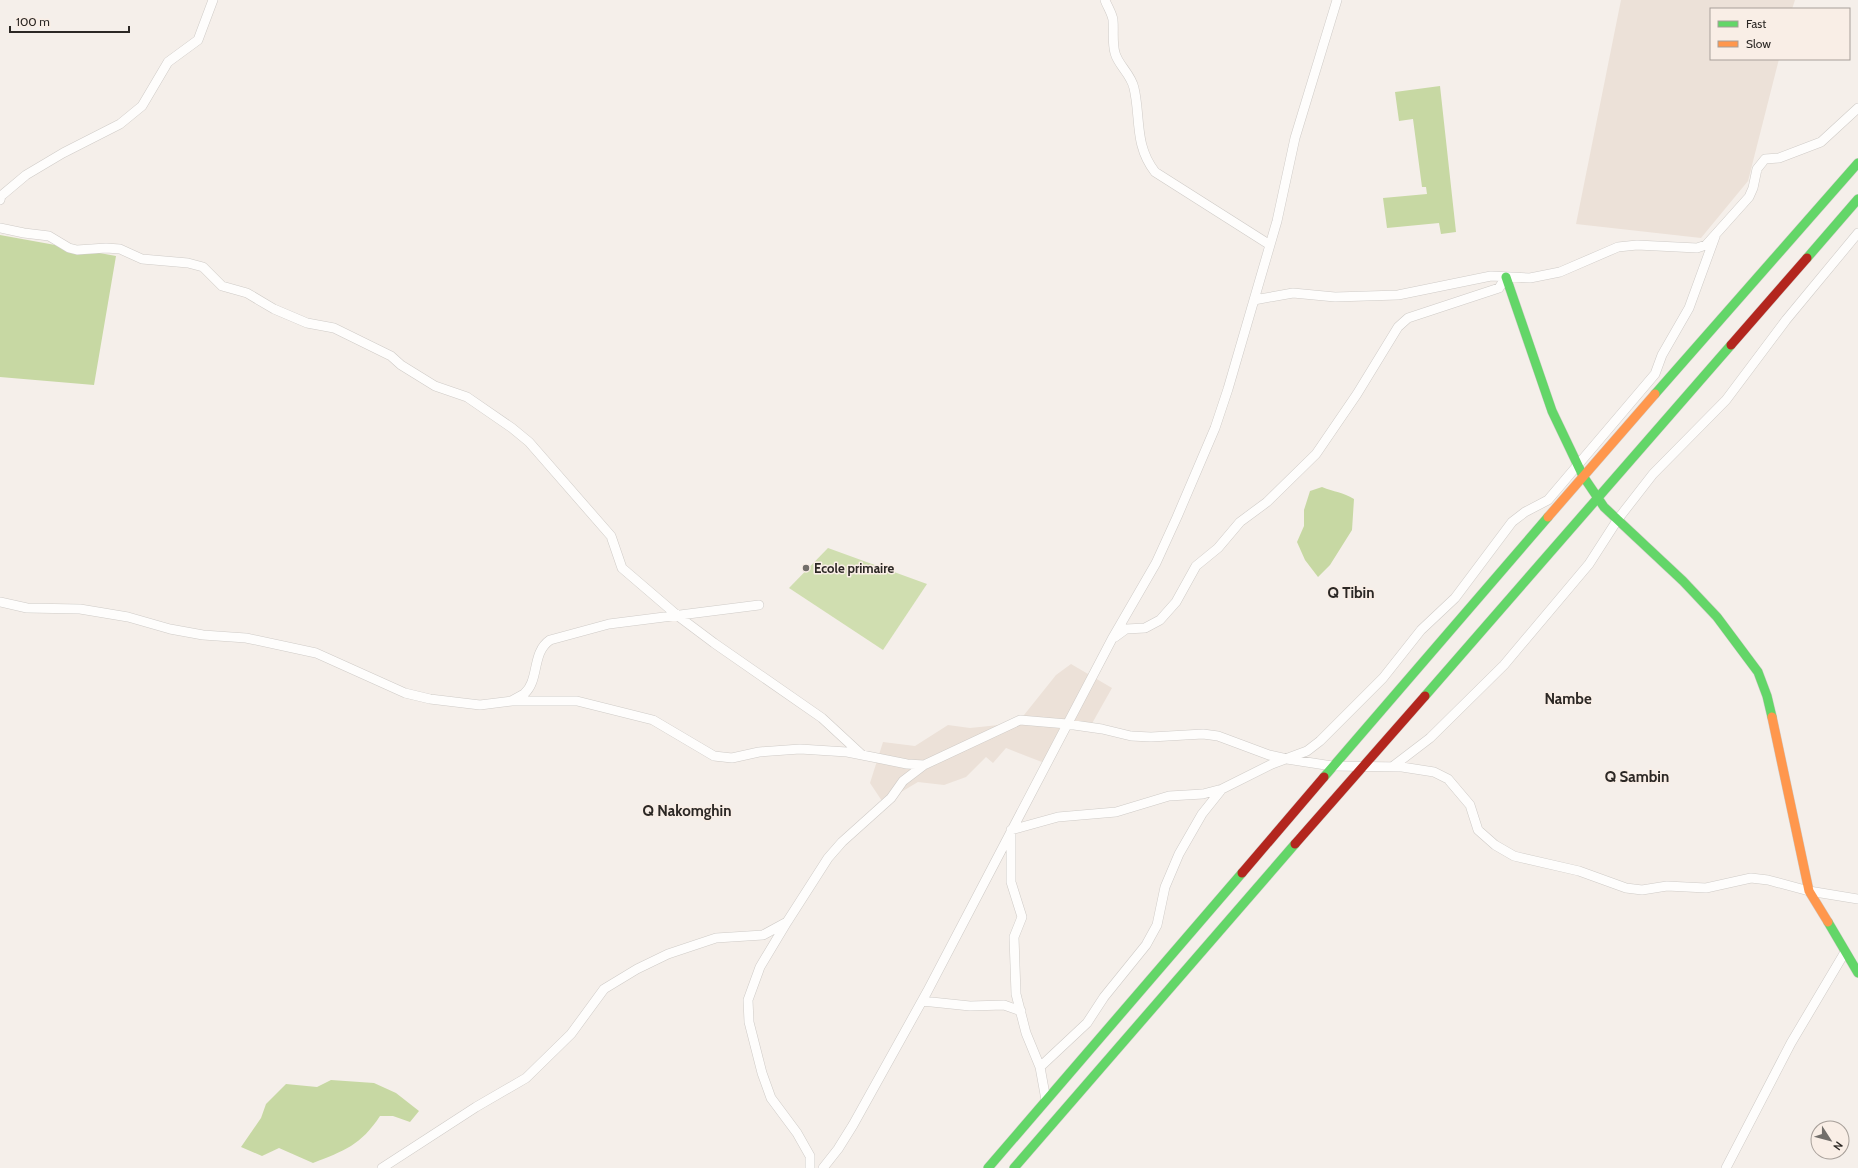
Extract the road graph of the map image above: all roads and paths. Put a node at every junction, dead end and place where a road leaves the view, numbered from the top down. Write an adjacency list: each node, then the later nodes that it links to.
1 (213, 0): 7 (street)
2 (1105, 0): 11 (street)
3 (1337, 0): 11 (street)
4 (1858, 108): 10 (street)
5 (1858, 163): 15 (main road)
6 (1858, 199): 16 (main road)
7 (0, 200)
8 (0, 228): 20 (street)
9 (1858, 233): 17 (street)
10 (1716, 234): 12 (street); 14 (street)
11 (1270, 245): 13 (street)
12 (1506, 277): 13 (street); 14 (main road); 21 (street)
13 (1254, 300): 21 (street)
14 (1578, 466): 15 (main road); 25 (street)
15 (1583, 476): 16 (main road); 27 (main road)
16 (1598, 498): 17 (main road); 28 (main road)
17 (1618, 520): 29 (street); 32 (main road)
18 (0, 602): 22 (street)
19 (759, 605): 20 (street)
20 (678, 616): 22 (street); 24 (street)
21 (1112, 639): 23 (street)
22 (512, 700): 24 (street)
23 (1067, 724): 25 (street); 26 (street); 31 (street)
24 (863, 756): 26 (street)
25 (1287, 759): 27 (street); 30 (street)
26 (924, 765): 34 (street)
27 (1332, 766): 28 (street); 40 (main road)
28 (1363, 766): 29 (street); 45 (main road)
29 (1392, 767): 32 (street)
30 (1222, 789): 31 (street); 39 (street)
31 (1012, 830): 37 (street); 38 (street)
32 (1809, 891): 33 (street); 35 (main road)
33 (1858, 899)
34 (787, 922): 41 (street); 42 (street)
35 (1845, 952): 36 (main road); 46 (street)
36 (1858, 973)
37 (922, 1001): 38 (street); 43 (street)
38 (1021, 1011): 39 (street)
39 (1040, 1067): 40 (street)
40 (1046, 1100): 44 (main road)
41 (382, 1168)
42 (810, 1168)
43 (823, 1168)
44 (988, 1168)
45 (1014, 1168)
46 (1726, 1168)

